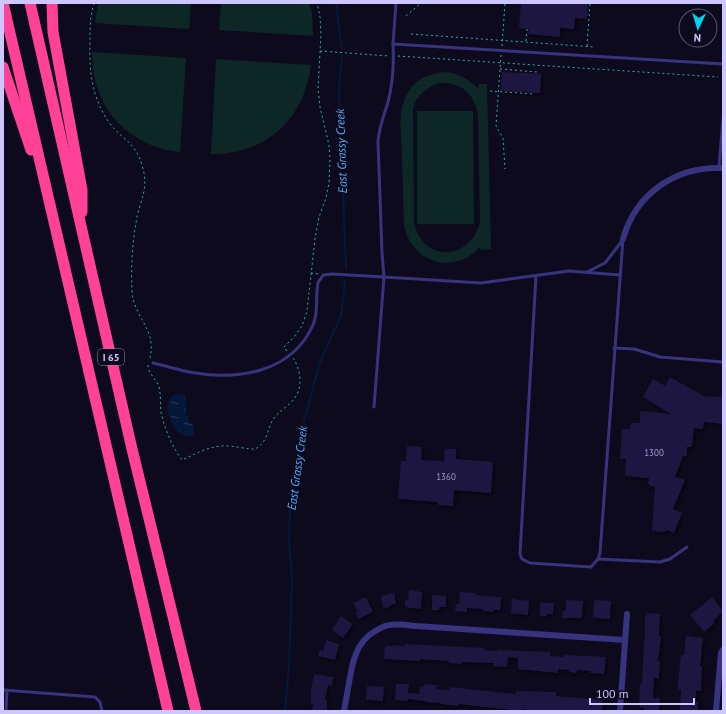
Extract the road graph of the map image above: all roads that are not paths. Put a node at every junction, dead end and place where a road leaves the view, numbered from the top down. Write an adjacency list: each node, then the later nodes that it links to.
1 (3, 3): 19 (highway, I 65)
2 (30, 3): 10 (highway, I 65)
3 (52, 3): 10 (highway)
4 (396, 3): 5 (lane)
5 (394, 44): 6 (lane); 15 (lane)
6 (723, 64)
7 (3, 67): 19 (highway)
8 (723, 118): 9 (lane)
9 (721, 167): 11 (street)
10 (82, 235): 31 (highway, I 65)
11 (623, 239): 12 (lane); 13 (lane)
12 (586, 272): 13 (lane); 14 (lane)
13 (620, 275): 16 (lane)
14 (536, 276): 15 (lane); 22 (lane)
15 (384, 277): 18 (lane); 20 (lane)
16 (614, 348): 17 (lane); 22 (lane)
17 (723, 362)
18 (153, 363)
19 (92, 385): 30 (highway, I 65)
20 (374, 407)
21 (687, 547): 22 (lane)
22 (598, 559)
23 (627, 614): 24 (street)
24 (625, 640): 32 (street); 33 (street)
25 (723, 650): 34 (street)
26 (3, 690): 27 (lane)
27 (7, 690): 28 (lane); 29 (lane)
28 (6, 711)
29 (102, 711)
30 (168, 711)
31 (196, 711)
32 (344, 711)
33 (620, 711)
34 (716, 711)

